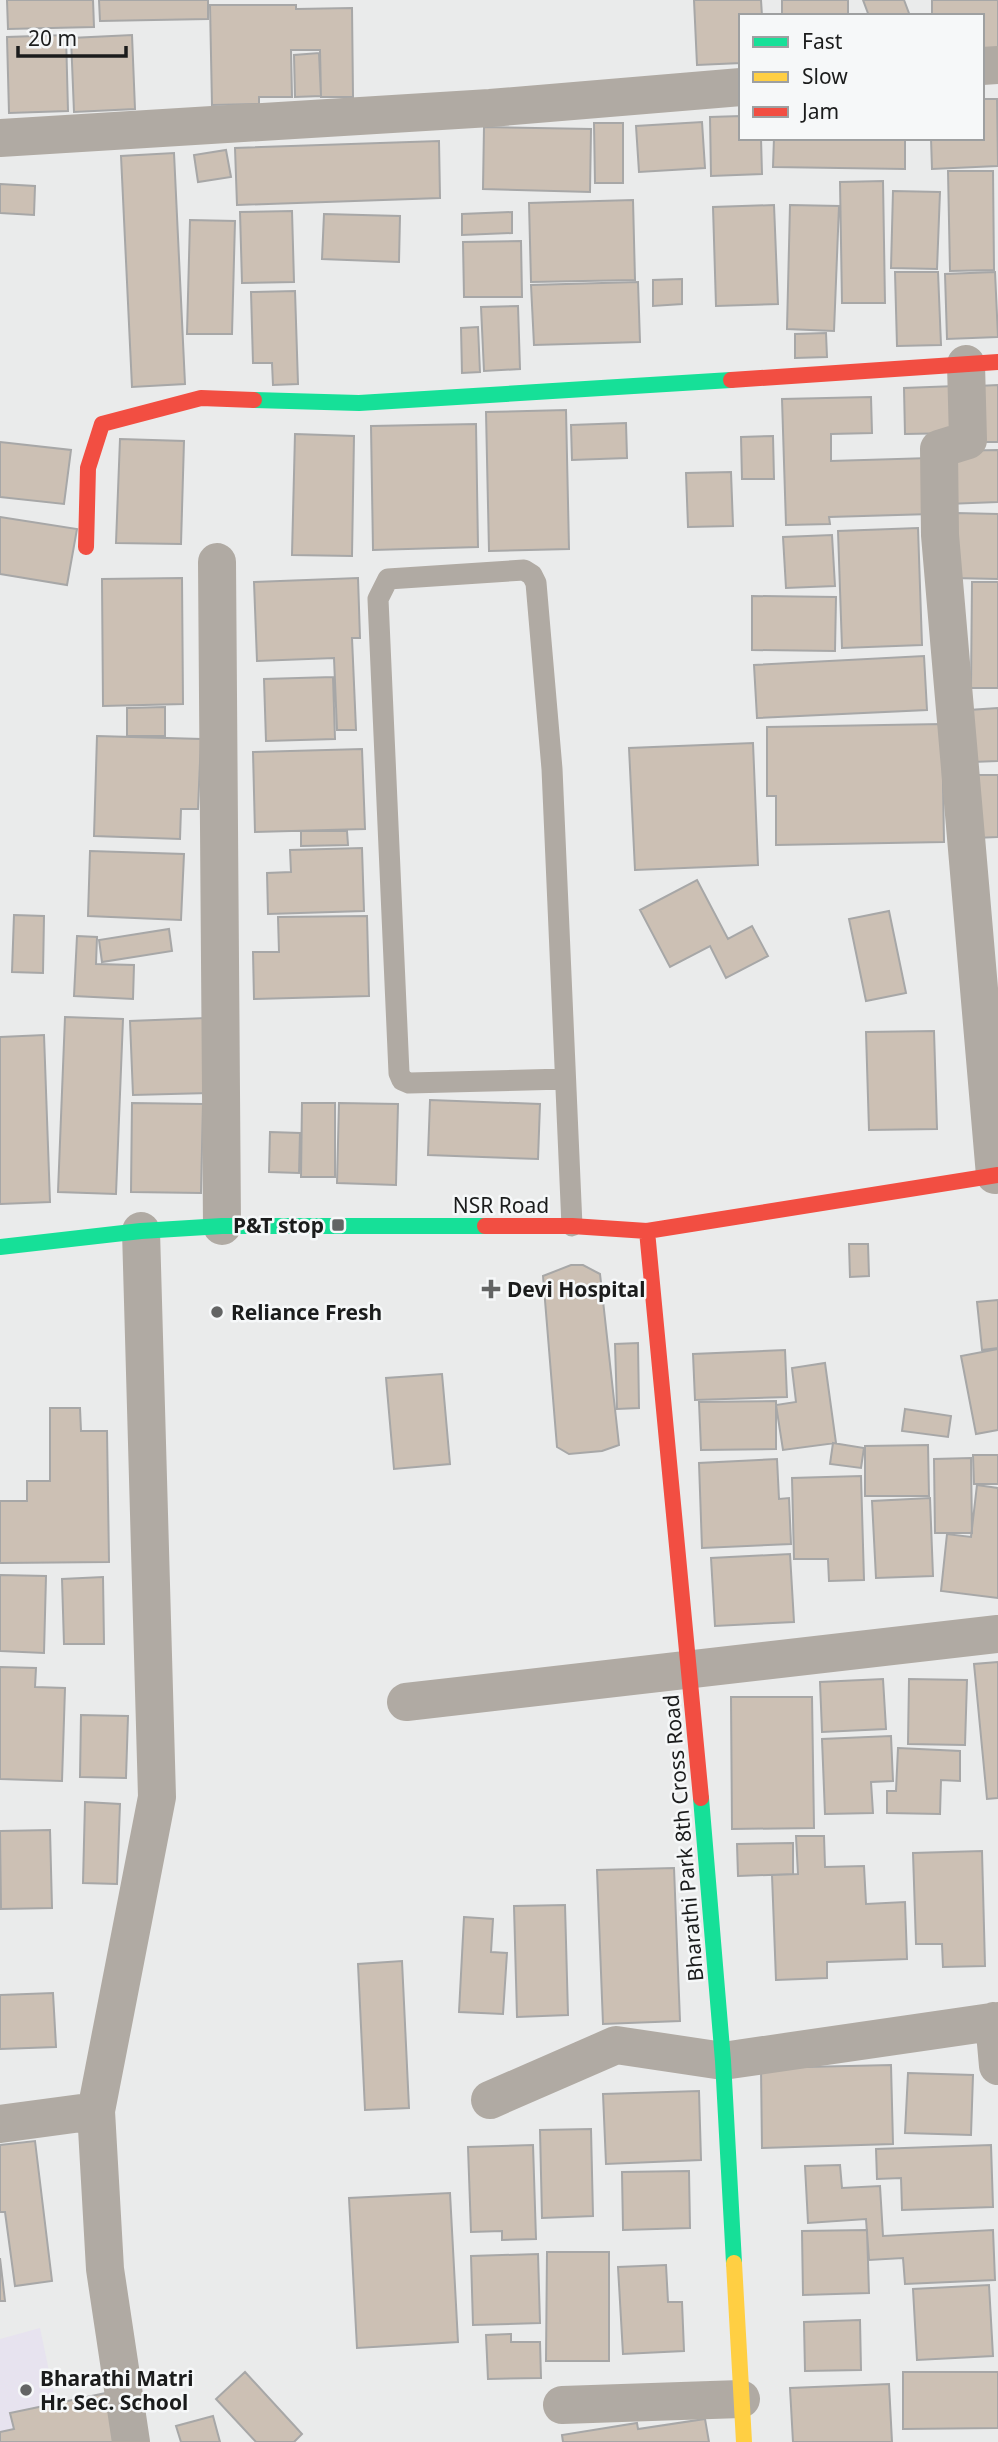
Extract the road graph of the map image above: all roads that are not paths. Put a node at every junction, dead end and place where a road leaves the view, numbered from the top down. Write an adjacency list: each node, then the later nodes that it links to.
1 (739, 87): 2 (street)
2 (0, 138)
3 (982, 363): 4 (street); 7 (street)
4 (86, 547)
5 (217, 562): 8 (street)
6 (565, 1079): 6 (lane); 9 (lane)
7 (997, 1175): 11 (street, NSR Road)
8 (222, 1226): 9 (street, NSR Road); 10 (street, NSR Road)
9 (572, 1226): 11 (street, NSR Road)
10 (141, 1231): 12 (street, NSR Road); 20 (street)
11 (647, 1231): 14 (street, Bharathi Park 8th Cross Road)
12 (0, 1247)
13 (998, 1634): 14 (street)
14 (690, 1668): 15 (street); 17 (street, Bharathi Park 8th Cross Road)
15 (407, 1702)
16 (996, 2021): 17 (street); 18 (street)
17 (723, 2061): 19 (street); 22 (street, Bharathi Park 8th Cross Road)
18 (998, 2066)
19 (490, 2100)
20 (96, 2110): 21 (street); 24 (street)
21 (0, 2124)
22 (741, 2399): 23 (street); 25 (street, Bharathi Park 8th Cross Road)
23 (562, 2405)
24 (131, 2442)
25 (744, 2442)

